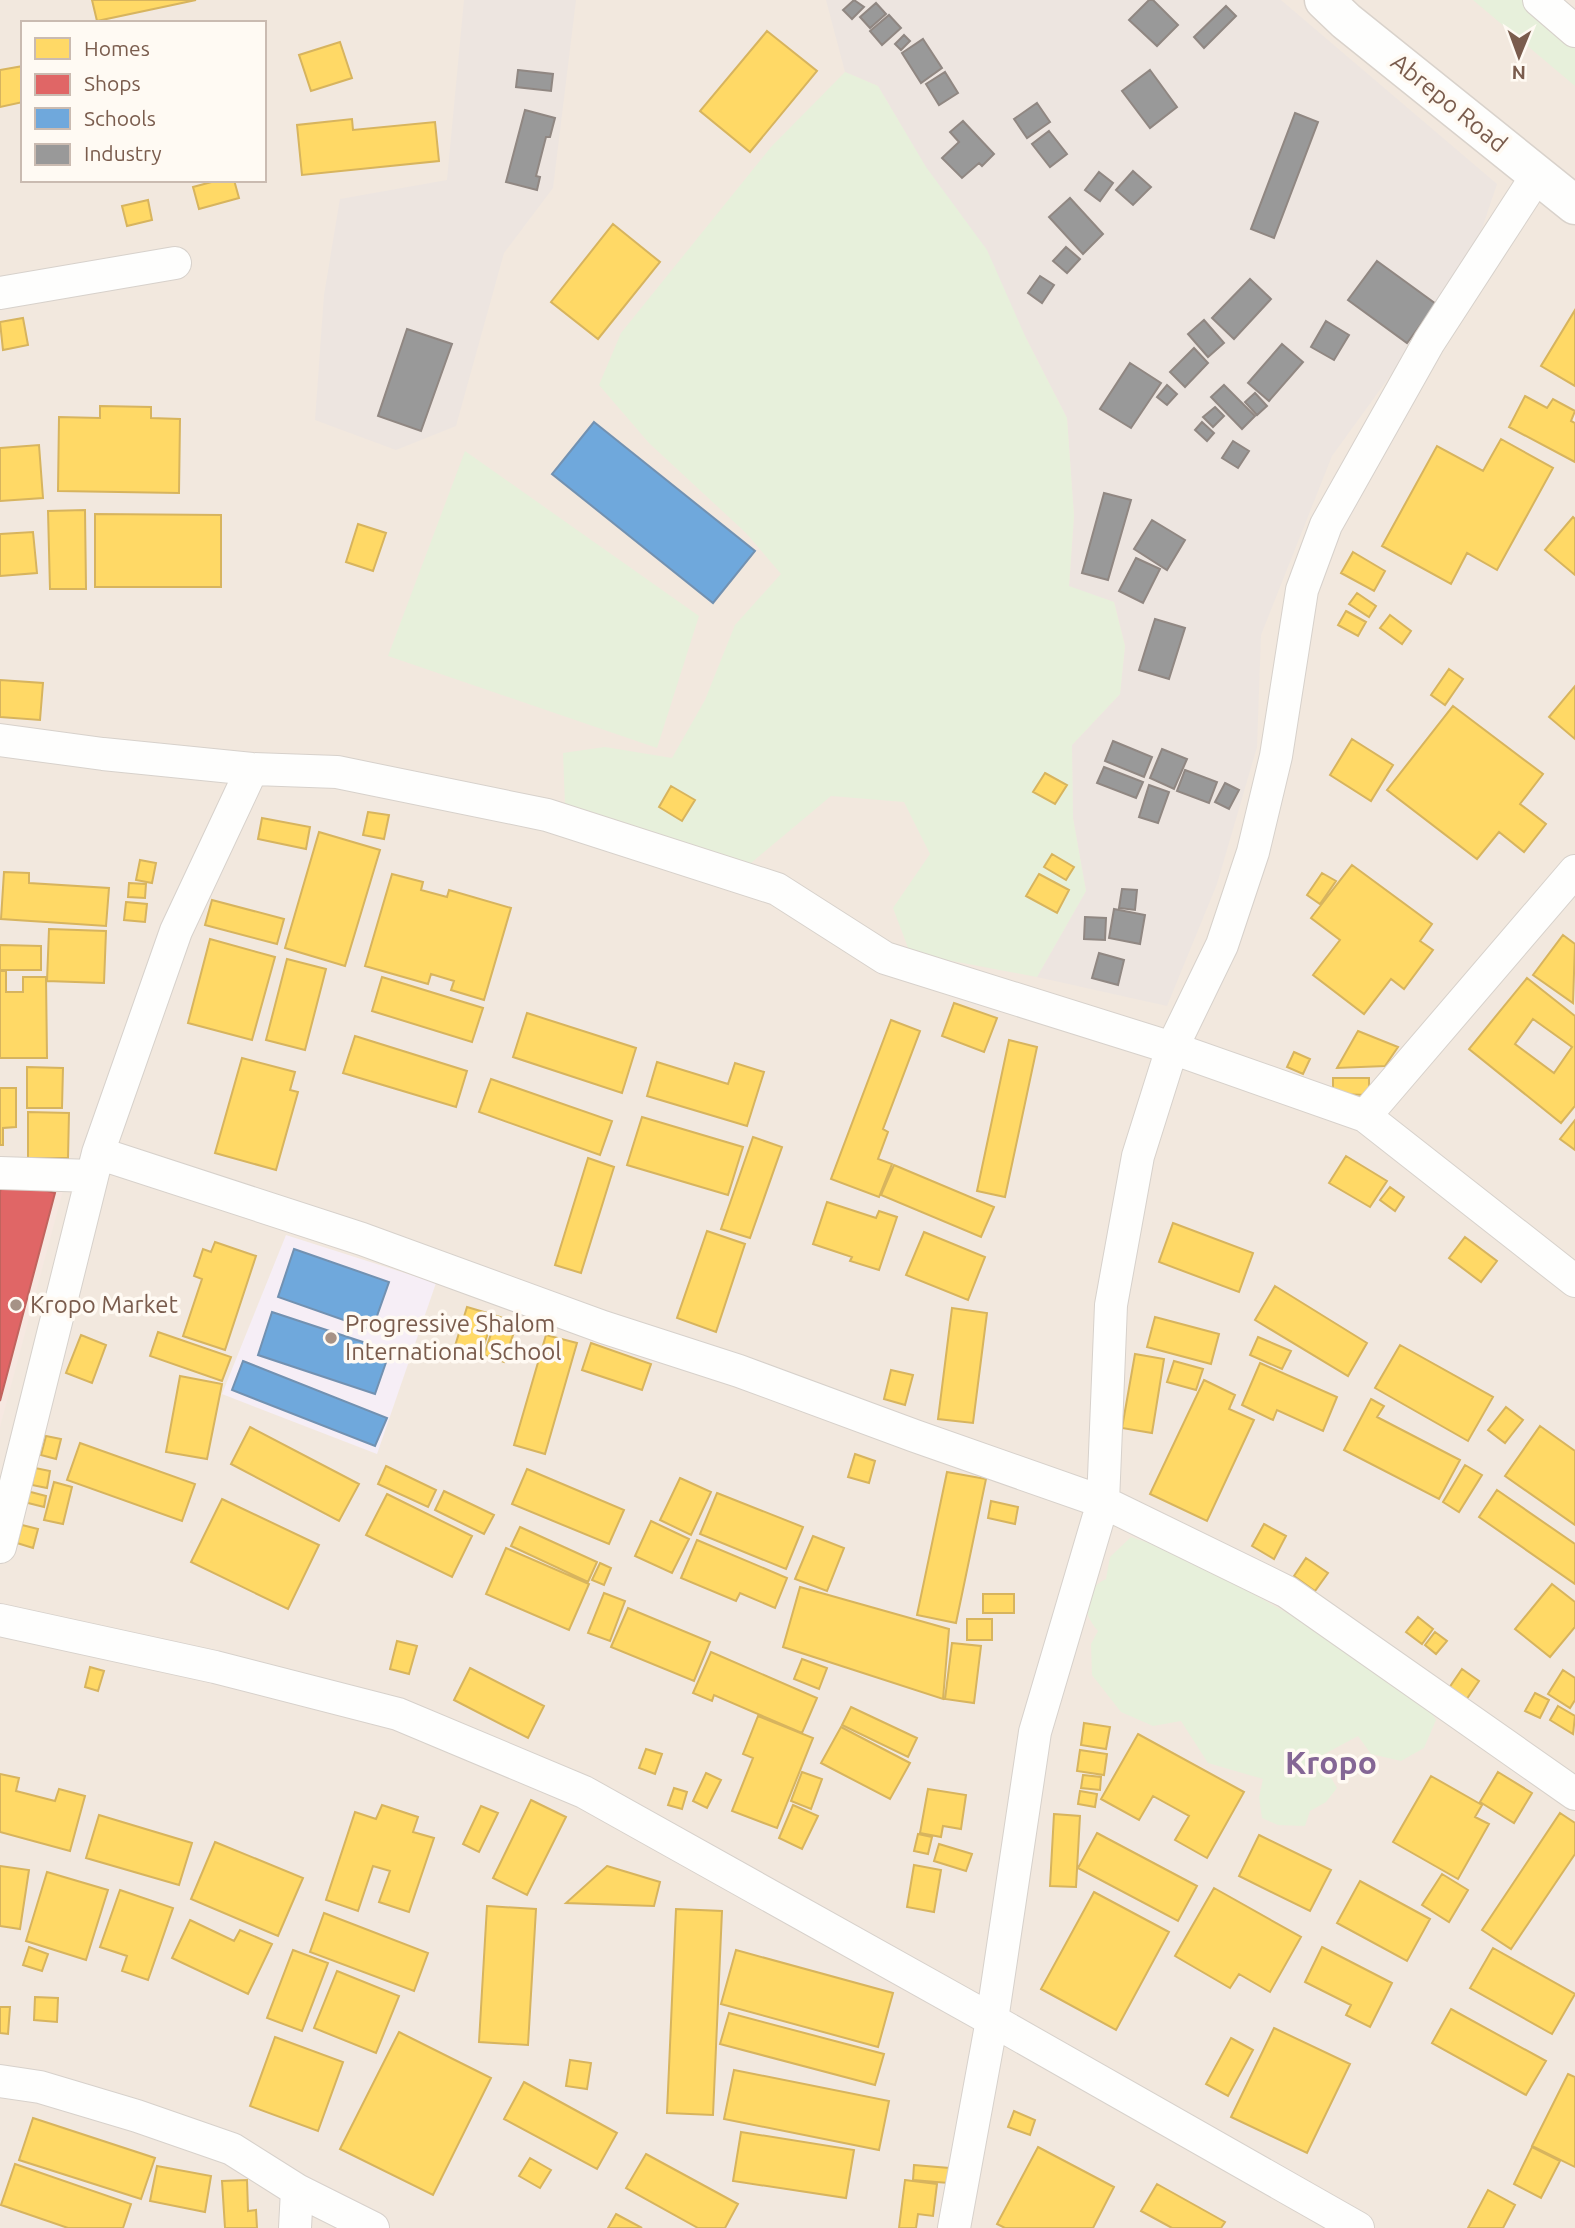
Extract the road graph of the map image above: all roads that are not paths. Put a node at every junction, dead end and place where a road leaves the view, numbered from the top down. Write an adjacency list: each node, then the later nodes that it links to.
1 (1324, 0): 4 (main road, Abrepo Road)
2 (1539, 0): 3 (street)
3 (1575, 31)
4 (1538, 174): 5 (main road, Abrepo Road); 11 (street)
5 (1575, 205)
6 (175, 263): 7 (street)
7 (0, 293)
8 (0, 740): 9 (street)
9 (252, 769): 11 (street); 13 (street)
10 (1575, 871): 12 (street)
11 (1172, 1048): 12 (street); 16 (street)
12 (1364, 1116): 15 (street)
13 (95, 1164): 14 (street); 16 (street); 17 (street)
14 (0, 1173)
15 (1575, 1281)
16 (1103, 1502): 19 (street); 20 (street)
17 (0, 1547)
18 (0, 1619): 20 (street)
19 (1575, 1794)
20 (992, 2020): 25 (street); 26 (street)
21 (0, 2081): 22 (street)
22 (297, 2190): 23 (street); 24 (street)
23 (295, 2228)
24 (373, 2228)
25 (954, 2228)
26 (1358, 2228)

